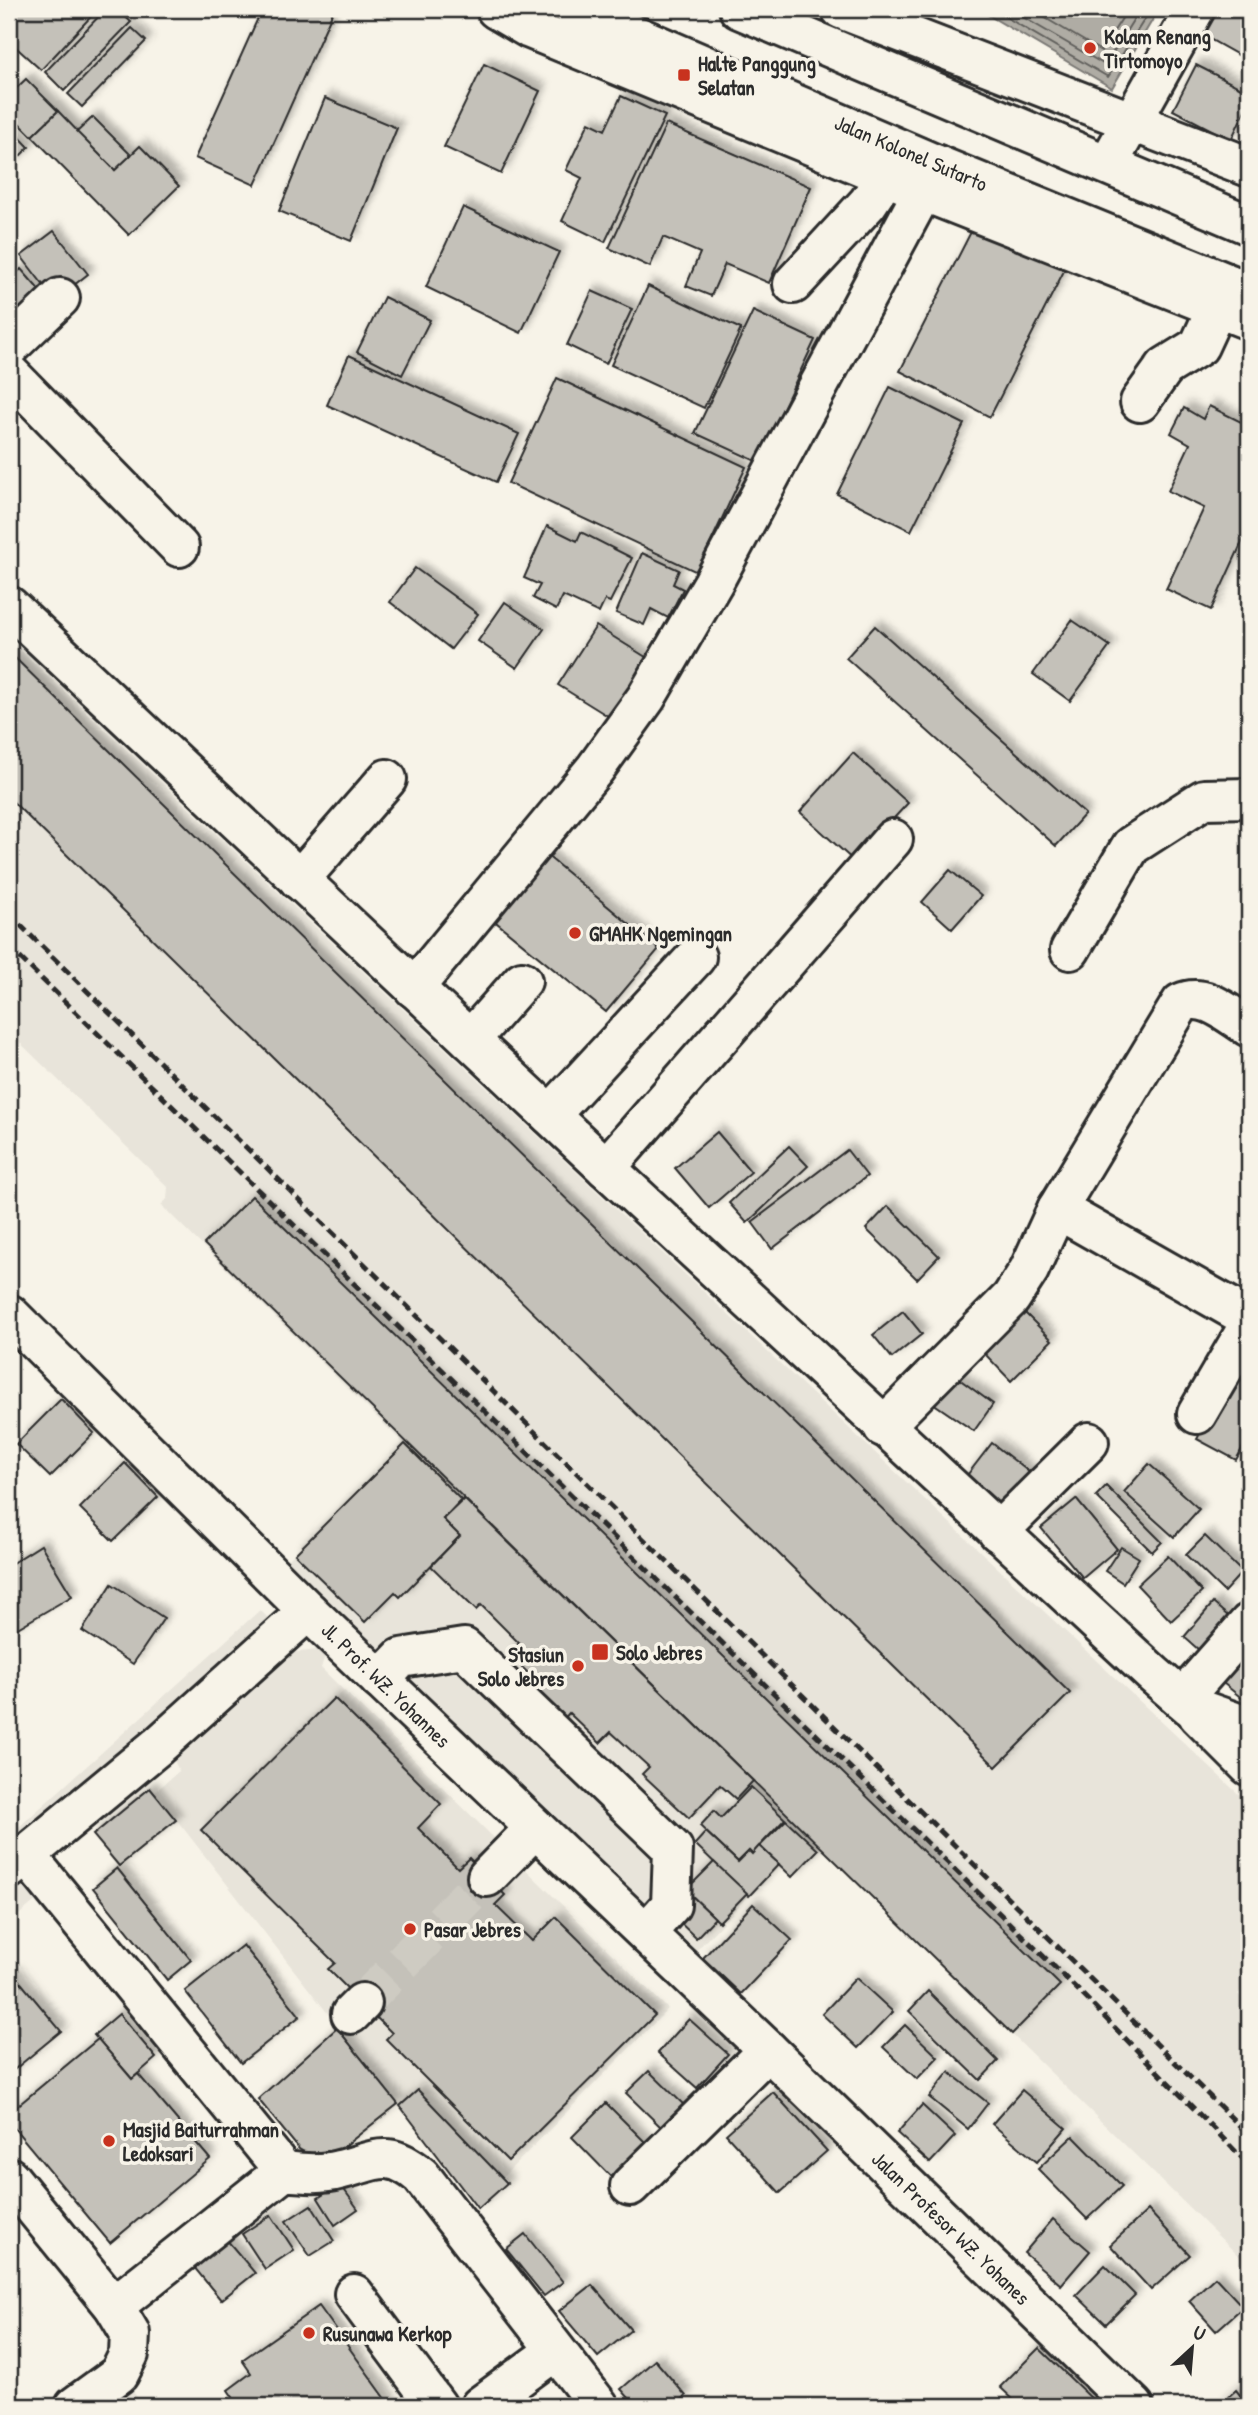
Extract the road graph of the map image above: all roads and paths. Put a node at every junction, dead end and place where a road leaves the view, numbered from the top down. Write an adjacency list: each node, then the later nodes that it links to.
1 (496, 9): 10 (street)
2 (574, 9): 10 (street, Jalan Kolonel Sutarto)
3 (738, 9): 6 (street)
4 (845, 9): 6 (street); 7 (street)
5 (1195, 9): 7 (street)
6 (825, 44): 9 (street)
7 (1133, 121): 8 (street); 9 (street)
8 (1247, 160): 11 (street)
9 (1108, 164): 11 (street)
10 (912, 171): 13 (street); 15 (street, Jalan Kolonel Sutarto); 28 (street)
11 (1212, 209): 12 (street)
12 (1249, 225)
13 (793, 284)
14 (60, 298): 16 (street)
15 (1239, 306): 18 (street)
16 (9, 346)
17 (9, 373): 19 (street)
18 (1140, 402)
19 (179, 547)
20 (9, 606): 24 (street)
21 (387, 779): 24 (street)
22 (1249, 798): 25 (street)
23 (893, 839): 32 (street)
24 (299, 880): 28 (street)
25 (1070, 950)
26 (696, 957): 31 (street)
27 (522, 981): 30 (street)
28 (414, 988): 30 (street)
29 (1249, 1027): 33 (street)
30 (470, 1040): 31 (street)
31 (550, 1115): 32 (street)
32 (606, 1168): 38 (street)
33 (1057, 1209): 35 (street); 38 (street)
34 (9, 1314): 41 (street, Jl. Prof. WZ. Yohannes)
35 (1249, 1318)
36 (1249, 1325): 37 (street)
37 (1198, 1414)
38 (883, 1427): 40 (street)
39 (1089, 1442): 40 (street)
40 (998, 1532): 44 (street)
41 (308, 1611): 43 (street, Jl. Prof. WZ. Yohannes); 48 (street)
42 (1249, 1623): 44 (street)
43 (380, 1680): 47 (street, Jl. Prof. WZ. Yohannes); 50 (street)
44 (1186, 1702): 45 (street); 46 (street)
45 (1249, 1727)
46 (1249, 1766)
47 (535, 1828): 49 (street); 50 (street, Jl. Prof. WZ. Yohannes)
48 (18, 1862): 52 (street)
49 (487, 1877)
50 (646, 1933): 51 (street, Jl. Prof. WZ. Yohannes)
51 (768, 2050): 54 (street); 58 (street, Jalan Profesor WZ. Yohanes)
52 (284, 2171): 56 (street); 57 (street)
53 (9, 2177): 56 (street)
54 (630, 2186)
55 (354, 2294): 60 (street)
56 (114, 2306): 59 (street)
57 (555, 2351): 61 (street); 62 (street)
58 (1125, 2403)
59 (75, 2406)
60 (437, 2406)
61 (480, 2406)
62 (598, 2406)

